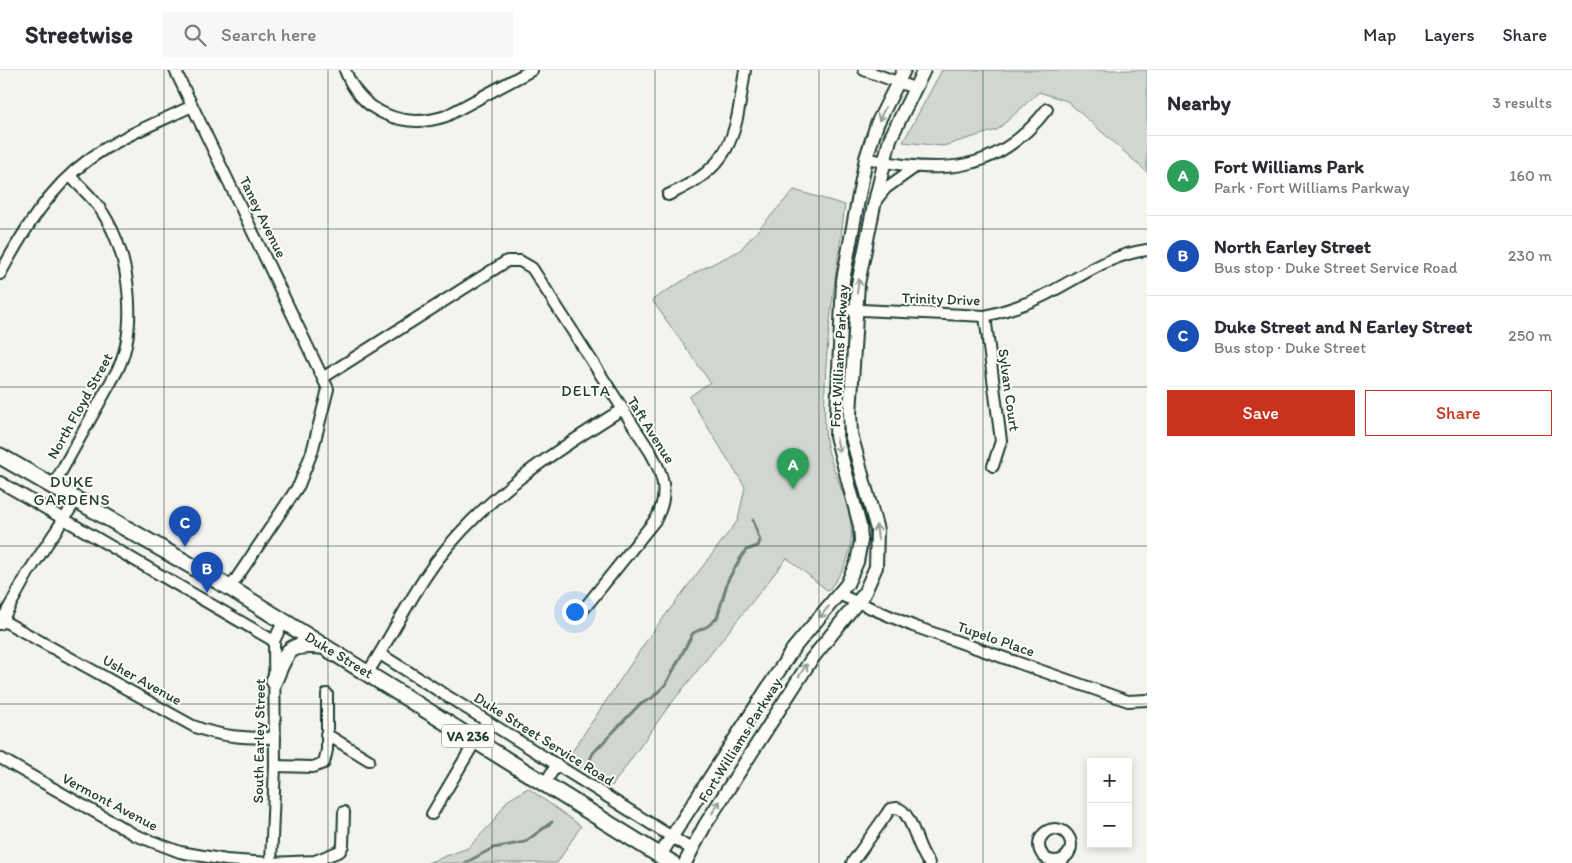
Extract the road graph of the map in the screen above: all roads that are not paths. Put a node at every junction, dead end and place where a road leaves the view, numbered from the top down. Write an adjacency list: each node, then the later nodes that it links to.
1 (175, 70): 10 (street, Taney Avenue)
2 (345, 70): 3 (street)
3 (532, 70)
4 (745, 70): 16 (street)
5 (864, 70): 8 (street)
6 (904, 70): 8 (street, Fort Williams Parkway)
7 (924, 70): 9 (street, Fort Williams Parkway)
8 (898, 82): 9 (street); 12 (street, Fort Williams Parkway, one-way to 12)
9 (914, 88): 13 (street, Fort Williams Parkway)
10 (192, 106): 15 (street); 23 (street, Taney Avenue)
11 (1047, 109): 14 (street)
12 (866, 158): 13 (street); 20 (street, Fort Williams Parkway)
13 (884, 162): 14 (street); 17 (street, Fort Williams Parkway)
14 (914, 168): 17 (street)
15 (70, 176): 19 (street); 28 (street, North Floyd Street)
16 (668, 195)
17 (875, 201): 21 (street, Fort Williams Parkway, one-way to 17)
18 (1147, 250): 22 (street, Trinity Drive)
19 (0, 274)
20 (841, 309): 21 (street, Trinity Drive); 32 (street, Fort Williams Parkway, one-way to 32)
21 (856, 310): 22 (street, Trinity Drive); 33 (street, Fort Williams Parkway, one-way to 21)
22 (985, 316): 26 (street, Sylvan Court)
23 (324, 377): 24 (street, Taft Avenue); 31 (street)
24 (621, 410): 34 (street, Taft Avenue); 39 (street)
25 (0, 456): 28 (main road, Duke Street / VA 236)
26 (993, 466)
27 (0, 482): 30 (street)
28 (53, 486): 29 (main road, Duke Street / VA 236)
29 (76, 499): 30 (street); 31 (main road, Duke Street / VA 236)
30 (64, 518): 35 (street); 37 (street)
31 (230, 588): 36 (main road, Duke Street / VA 236)
32 (838, 594): 33 (street, Tupelo Place); 54 (street, Fort Williams Parkway, one-way to 54)
33 (857, 603): 43 (street, Tupelo Place); 55 (street, Fort Williams Parkway, one-way to 33)
34 (579, 615)
35 (1, 622): 45 (street, Usher Avenue)
36 (283, 622): 37 (street, South Earley Street); 38 (main road, Duke Street / VA 236)
37 (274, 641): 41 (street, South Earley Street)
38 (323, 646): 40 (main road, Duke Street / VA 236); 41 (main road)
39 (380, 654): 40 (street); 49 (street, Duke Street Service Road)
40 (368, 672): 46 (main road, Duke Street / VA 236)
41 (274, 682): 45 (street, South Earley Street)
42 (327, 694): 44 (street)
43 (1147, 700)
44 (326, 734): 48 (street); 50 (street)
45 (275, 738): 50 (street, South Earley Street)
46 (476, 740): 51 (main road, Duke Street / VA 236); 53 (street)
47 (0, 758): 57 (street, Vermont Avenue)
48 (369, 760)
49 (557, 764): 51 (street); 54 (street, Duke Street Service Road)
50 (275, 766): 57 (street, South Earley Street)
51 (545, 784): 56 (main road, Duke Street / VA 236)
52 (344, 812): 57 (street, Vermont Avenue)
53 (432, 814)
54 (671, 836): 55 (street, Duke Street Service Road); 56 (street, Fort Williams Parkway)
55 (691, 849): 58 (street, Fort Williams Parkway)
56 (666, 859)
57 (271, 863)
58 (685, 863)
59 (852, 863): 60 (street)
60 (929, 863)

